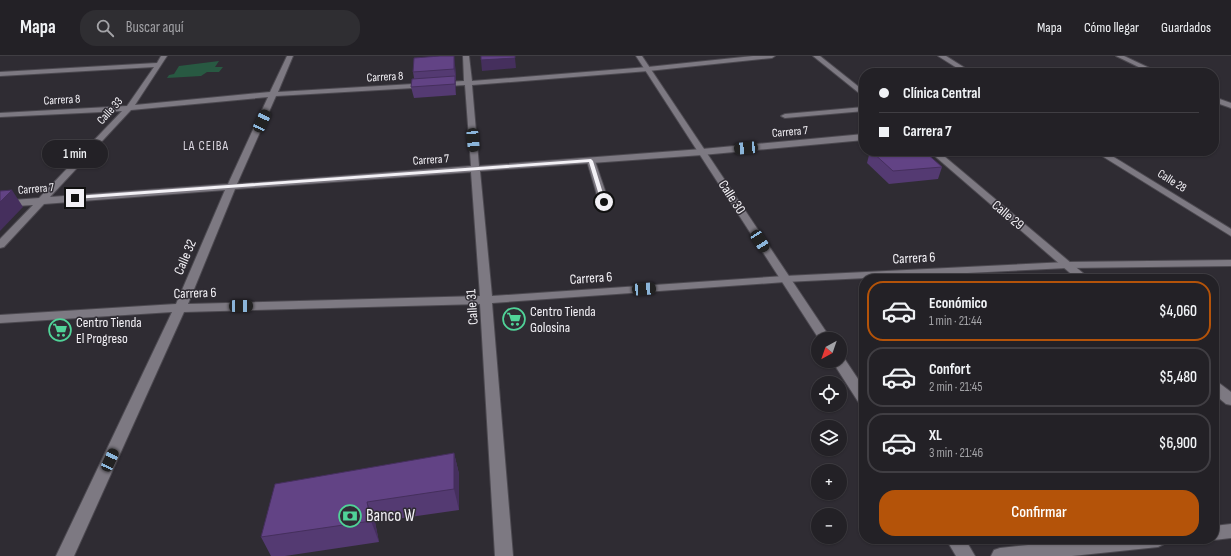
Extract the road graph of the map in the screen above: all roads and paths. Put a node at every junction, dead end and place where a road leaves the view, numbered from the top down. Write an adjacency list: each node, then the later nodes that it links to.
1 (164, 56): 9 (street, Calle 33)
2 (290, 56): 16 (street, Calle 32)
3 (466, 56): 14 (street, Calle 31)
4 (639, 56): 12 (street, Calle 30)
5 (772, 56): 12 (street, Carrera 8)
6 (816, 56): 15 (street)
7 (941, 56): 10 (street)
8 (1119, 56): 11 (street)
9 (160, 65): 13 (street); 20 (street, Calle 33)
10 (961, 68)
11 (1146, 68)
12 (648, 69): 14 (street, Carrera 8); 25 (street, Calle 30)
13 (0, 74)
14 (468, 83): 16 (street, Carrera 8); 29 (street, Calle 31)
15 (859, 91)
16 (274, 94): 20 (street, Carrera 8); 30 (street, Calle 32)
17 (1219, 101): 18 (street)
18 (1229, 104): 19 (street)
19 (1219, 105)
20 (129, 108): 22 (street, Carrera 8); 31 (street, Calle 33)
21 (859, 109): 23 (street)
22 (0, 115)
23 (785, 116)
24 (859, 137): 25 (street, Carrera 7)
25 (702, 152): 28 (street, Carrera 7); 41 (street, Calle 30)
26 (938, 156): 37 (street, Calle 29)
27 (1106, 156): 34 (street, Calle 28)
28 (591, 161): 29 (street, Carrera 7); 32 (street)
29 (476, 169): 30 (street, Carrera 7); 42 (street, Calle 31)
30 (231, 187): 31 (street, Carrera 7); 43 (street, Calle 32)
31 (44, 200): 33 (street, Carrera 7); 35 (street, Calle 33)
32 (604, 202)
33 (0, 204)
34 (1231, 233)
35 (0, 245)
36 (1231, 263): 37 (street, Carrera 6)
37 (1067, 265): 38 (street, Carrera 6); 39 (street, Calle 29)
38 (886, 274)
39 (1078, 274)
40 (859, 275): 41 (street, Carrera 6)
41 (785, 279): 42 (street, Carrera 6); 45 (street, Calle 30)
42 (486, 300): 43 (street, Carrera 6); 55 (street, Calle 31)
43 (180, 308): 44 (street, Carrera 6); 54 (street, Calle 32)
44 (0, 319)
45 (819, 332)
46 (844, 368): 48 (street)
47 (1219, 390): 49 (street)
48 (859, 391)
49 (1231, 400)
50 (1231, 531): 51 (street)
51 (1219, 532)
52 (958, 544): 56 (street)
53 (1112, 544): 57 (street)
54 (65, 556)
55 (504, 556)
56 (966, 556)
57 (1000, 556)

